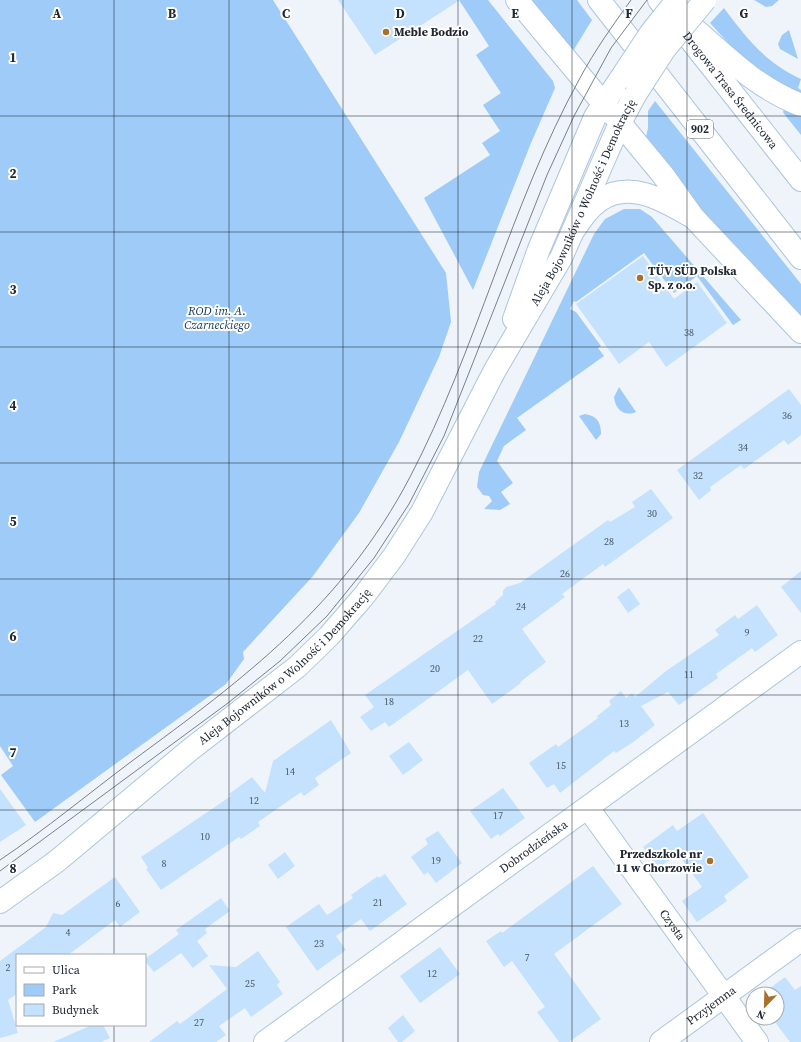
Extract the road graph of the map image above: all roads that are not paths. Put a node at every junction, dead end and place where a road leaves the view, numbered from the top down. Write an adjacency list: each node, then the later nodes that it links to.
1 (517, 0): 6 (street)
2 (599, 0): 12 (street, 902)
3 (660, 0): 7 (street); 9 (street, Drogowa Trasa Średnicowa)
4 (677, 0): 6 (street, Aleja Bojowników o Wolność i Demokrację, bridge)
5 (705, 0): 8 (street, Aleja Bojowników o Wolność i Demokrację, bridge)
6 (603, 104): 8 (street); 14 (street, Aleja Bojowników o Wolność i Demokrację)
7 (801, 105)
8 (620, 123): 10 (street); 11 (street, Aleja Bojowników o Wolność i Demokrację)
9 (801, 180)
10 (693, 217): 11 (street); 13 (street)
11 (572, 232): 14 (street, Aleja Bojowników o Wolność i Demokrację)
12 (801, 258)
13 (801, 332)
14 (495, 370): 17 (street, Aleja Bojowników o Wolność i Demokrację)
15 (801, 652): 16 (street, Dobrodzieńska)
16 (588, 808): 19 (street, Czysta); 20 (street, Dobrodzieńska)
17 (0, 902)
18 (801, 940): 19 (street, Przyjemna)
19 (724, 996): 21 (street, Przyjemna); 22 (street, Czysta)
20 (265, 1042)
21 (661, 1042)
22 (757, 1042)

